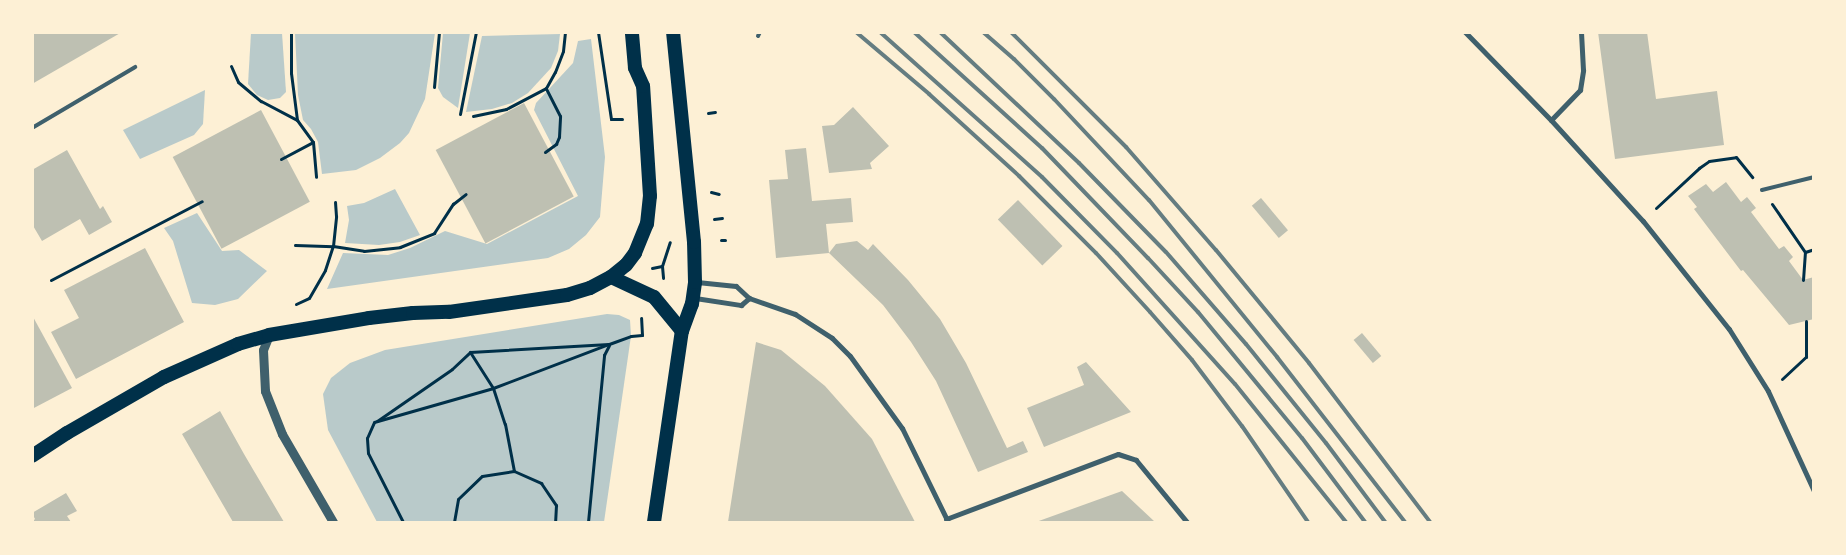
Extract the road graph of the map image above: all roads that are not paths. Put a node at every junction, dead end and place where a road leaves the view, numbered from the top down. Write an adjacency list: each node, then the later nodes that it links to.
1 (632, 32): 10 (highway)
2 (673, 32): 11 (highway)
3 (1465, 32): 6 (street)
4 (1580, 32): 6 (street)
5 (135, 67): 7 (lane)
6 (1551, 120): 17 (street)
7 (32, 128)
8 (1814, 177): 9 (lane)
9 (1762, 190)
10 (611, 276): 14 (highway); 15 (highway)
11 (695, 282): 12 (highway); 13 (street)
12 (694, 298): 13 (street); 14 (highway)
13 (749, 298): 18 (street)
14 (682, 331): 20 (highway)
15 (269, 335): 16 (highway); 19 (street)
16 (32, 456)
17 (1814, 491)
18 (947, 521): 21 (street)
19 (333, 522)
20 (654, 522)
21 (1187, 522)

